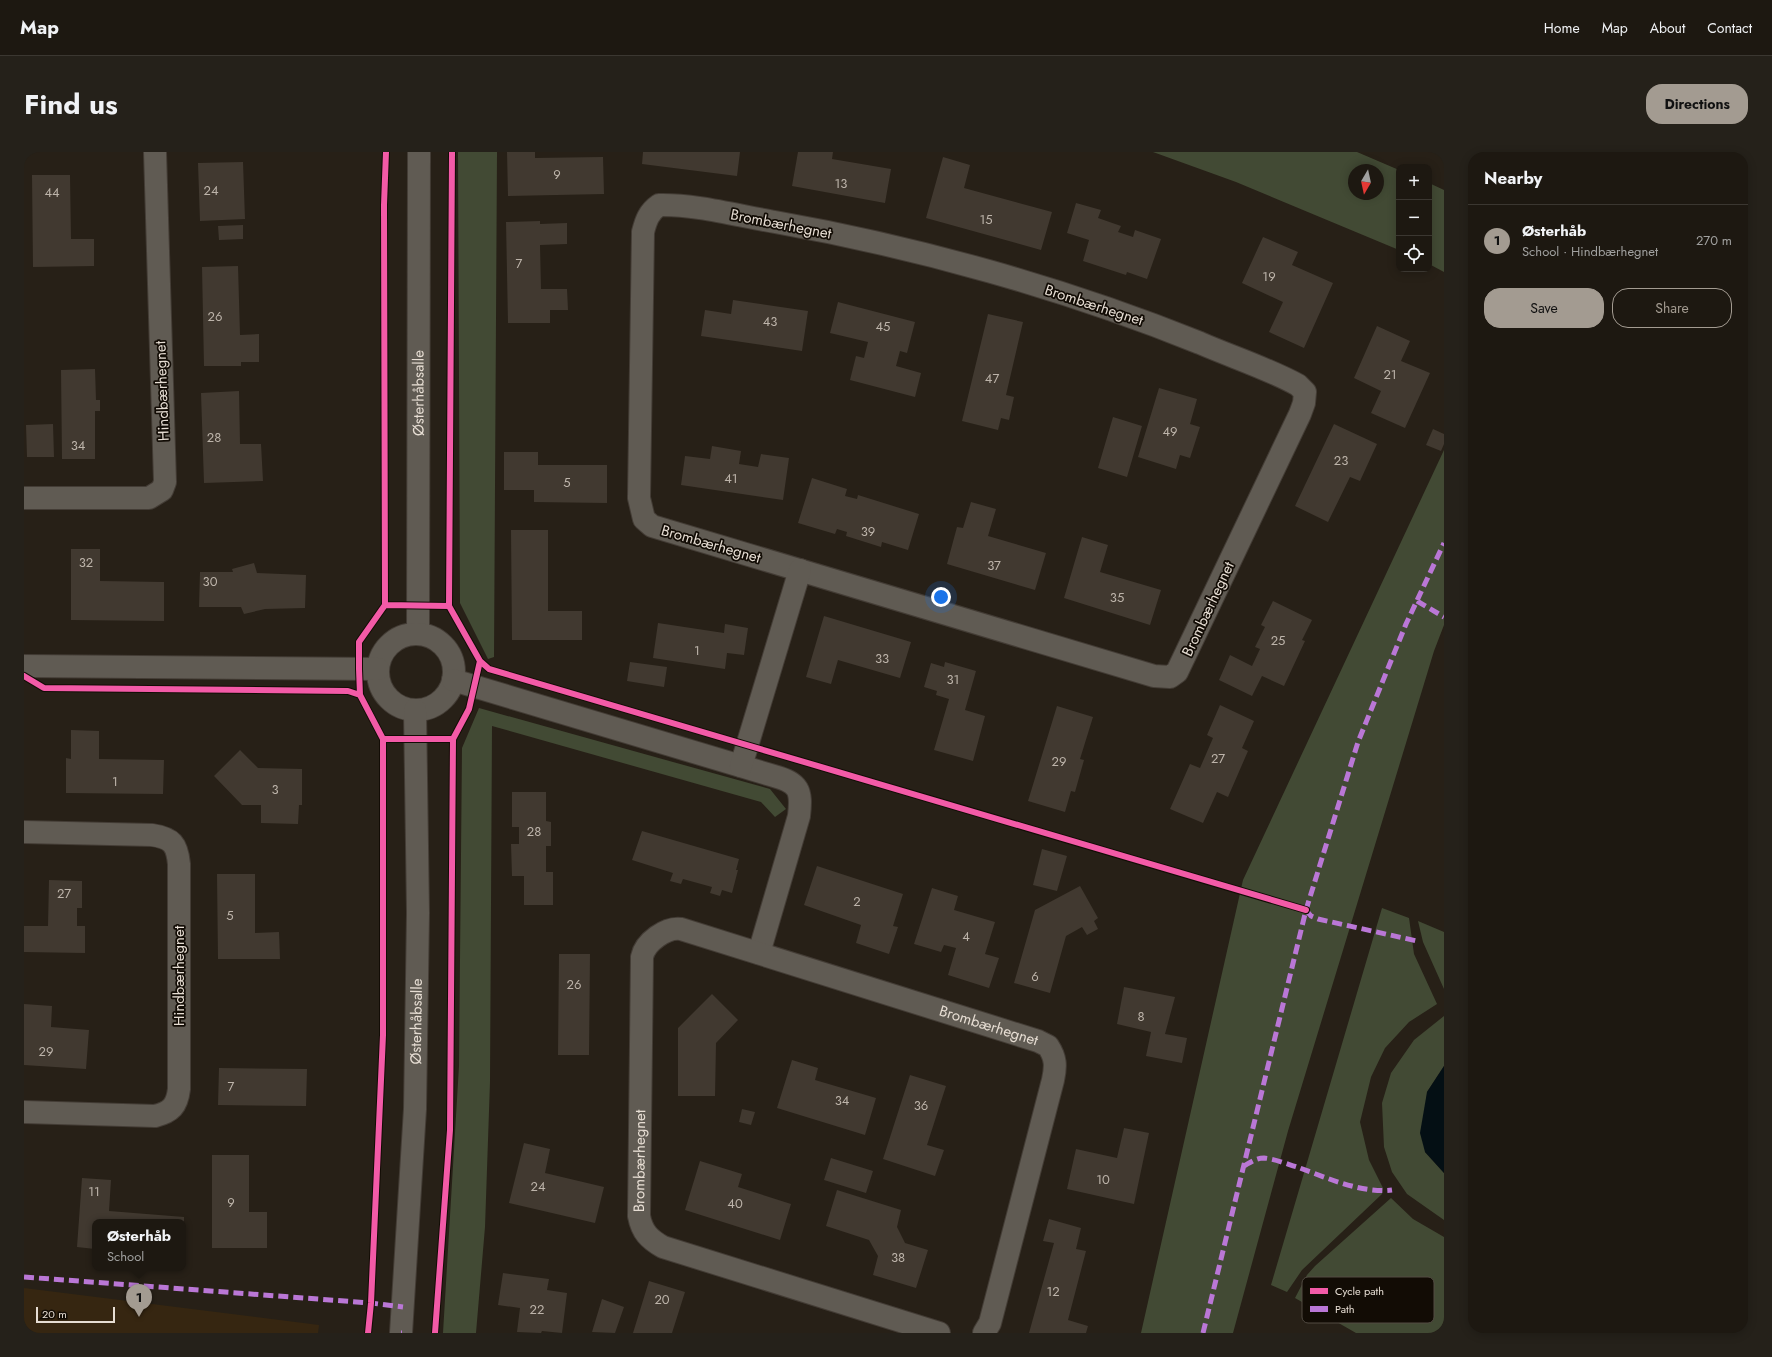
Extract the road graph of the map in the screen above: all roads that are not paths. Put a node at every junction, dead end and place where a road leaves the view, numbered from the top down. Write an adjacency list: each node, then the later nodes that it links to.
1 (155, 152): 3 (street, Hindbærhegnet)
2 (419, 152): 5 (street, Østerhåbsalle)
3 (24, 498)
4 (800, 570): 4 (street, Brombærhegnet); 10 (street)
5 (418, 634): 7 (street); 8 (street)
6 (24, 666): 7 (street)
7 (378, 669): 9 (street)
8 (453, 680): 9 (street); 10 (street)
9 (415, 710): 14 (street, Østerhåbsalle)
10 (741, 766): 12 (street)
11 (24, 832): 13 (street, Hindbærhegnet)
12 (759, 953): 15 (street, Brombærhegnet); 16 (street, Brombærhegnet)
13 (24, 1112)
14 (401, 1333)
15 (939, 1333)
16 (984, 1333)

